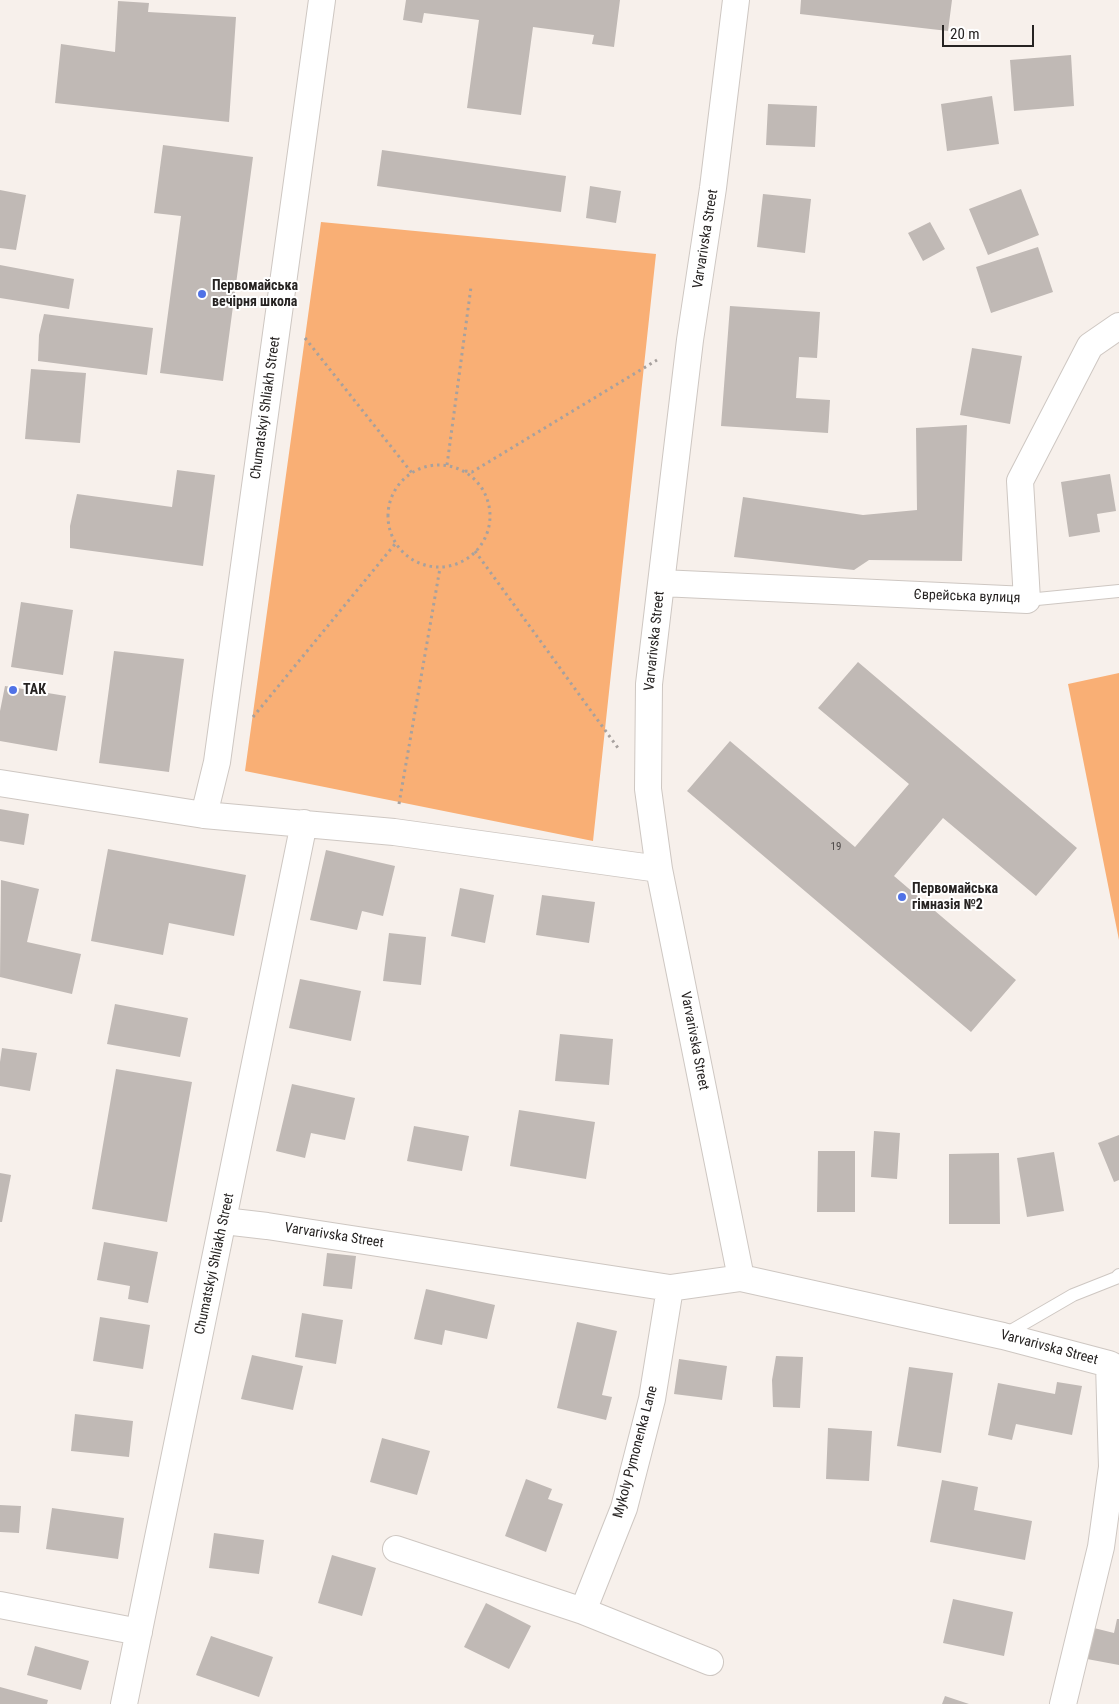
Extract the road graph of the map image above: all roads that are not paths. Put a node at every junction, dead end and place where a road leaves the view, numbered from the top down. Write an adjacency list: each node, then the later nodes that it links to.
1 (322, 0): 8 (street, Chumatskyi Shliakh Street)
2 (736, 0): 4 (street, Varvarivska Street)
3 (1119, 326): 6 (street, Єврейська вулиця)
4 (661, 583): 6 (street, Єврейська вулиця); 10 (street, Varvarivska Street)
5 (1119, 591): 6 (lane)
6 (1028, 600)
7 (0, 784): 8 (street)
8 (204, 815): 9 (street)
9 (304, 823): 10 (street); 11 (street, Chumatskyi Shliakh Street)
10 (659, 870): 13 (street, Varvarivska Street)
11 (224, 1221): 14 (street, Varvarivska Street); 20 (street, Chumatskyi Shliakh Street)
12 (1119, 1275): 15 (lane)
13 (741, 1278): 14 (street, Varvarivska Street); 15 (street, Varvarivska Street)
14 (670, 1288): 19 (street, Mykoly Pymonenka Lane)
15 (1003, 1336): 16 (street, Varvarivska Street)
16 (1114, 1367): 23 (street, Varvarivska Street)
17 (396, 1549): 19 (street)
18 (0, 1605): 20 (street)
19 (583, 1611): 21 (street)
20 (139, 1632): 22 (street, Chumatskyi Shliakh Street)
21 (710, 1662)
22 (124, 1704)
23 (1063, 1704)

